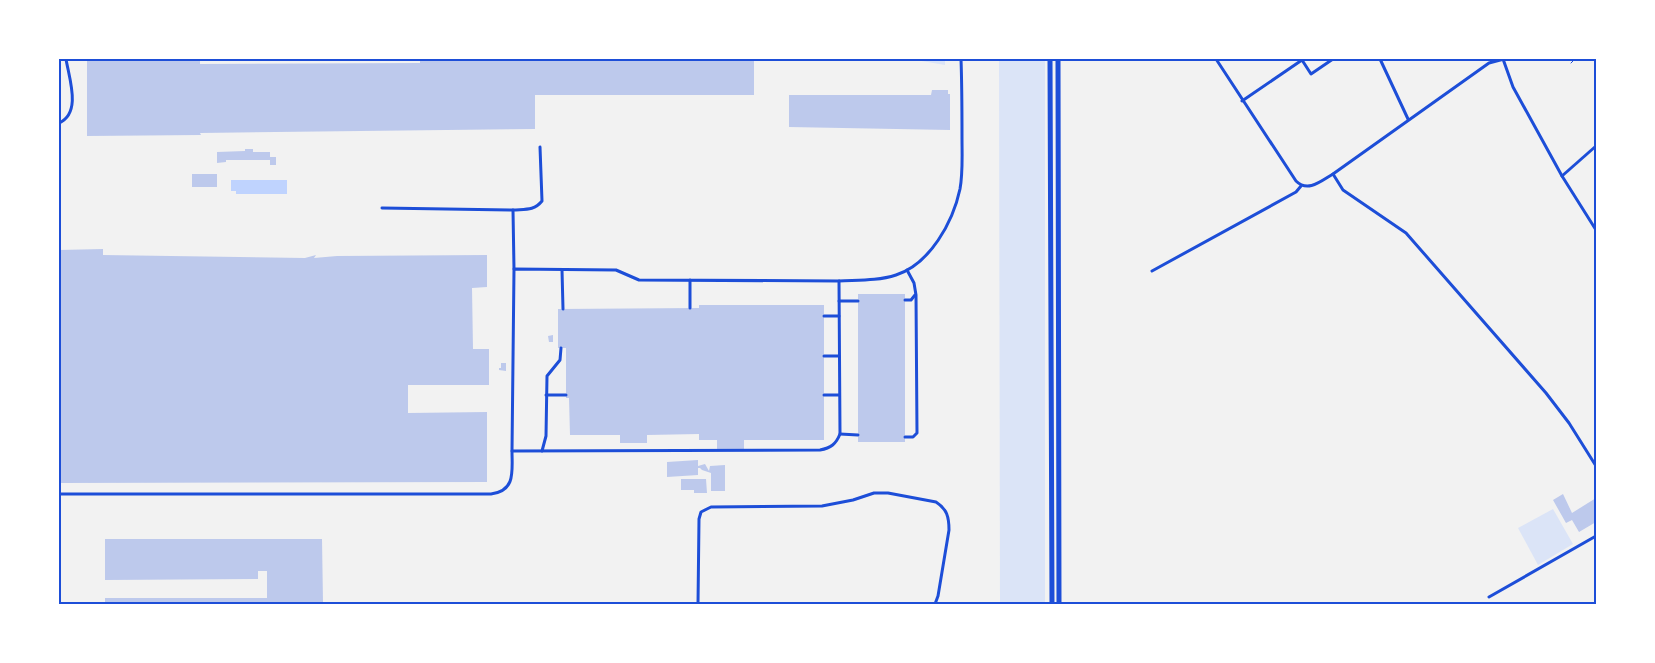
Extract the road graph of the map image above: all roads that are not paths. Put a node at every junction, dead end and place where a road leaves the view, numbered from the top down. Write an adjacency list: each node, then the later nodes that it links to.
1 (66, 59): 13 (street)
2 (961, 59): 24 (street)
3 (1050, 59): 54 (main road)
4 (1058, 59): 55 (main road)
5 (1216, 59): 11 (street)
6 (1333, 59): 11 (street)
7 (1380, 59): 12 (street)
8 (1503, 59): 12 (street); 17 (street)
9 (1575, 59): 10 (lane)
10 (1572, 62)
11 (1242, 101): 18 (street)
12 (1408, 120): 16 (street)
13 (59, 123)
14 (1596, 146): 17 (street)
15 (540, 147): 20 (street)
16 (1333, 174): 18 (street); 48 (street)
17 (1562, 176): 21 (street)
18 (1301, 186): 25 (street)
19 (382, 208): 20 (street)
20 (513, 210): 22 (street)
21 (1596, 230)
22 (514, 269): 23 (street); 46 (street)
23 (562, 270): 26 (street); 33 (street)
24 (907, 270): 27 (street); 28 (street)
25 (1152, 271)
26 (690, 280): 27 (street); 32 (street)
27 (839, 281): 30 (street)
28 (916, 295): 29 (street); 45 (street)
29 (905, 300)
30 (839, 301): 31 (street); 35 (street)
31 (858, 301)
32 (690, 308)
33 (563, 309)
34 (824, 316): 35 (street)
35 (839, 316): 38 (street)
36 (561, 348): 40 (street)
37 (824, 356): 38 (street)
38 (839, 356): 42 (street)
39 (566, 394): 40 (street)
40 (546, 395): 47 (street)
41 (824, 395): 42 (street)
42 (839, 395): 43 (street)
43 (840, 434): 44 (street); 47 (street)
44 (858, 434)
45 (905, 437)
46 (512, 451): 47 (street); 49 (street)
47 (542, 451)
48 (1596, 466)
49 (59, 494)
50 (1596, 536): 51 (street)
51 (1489, 597)
52 (698, 604): 53 (street)
53 (935, 604)
54 (1052, 604)
55 (1059, 604)

